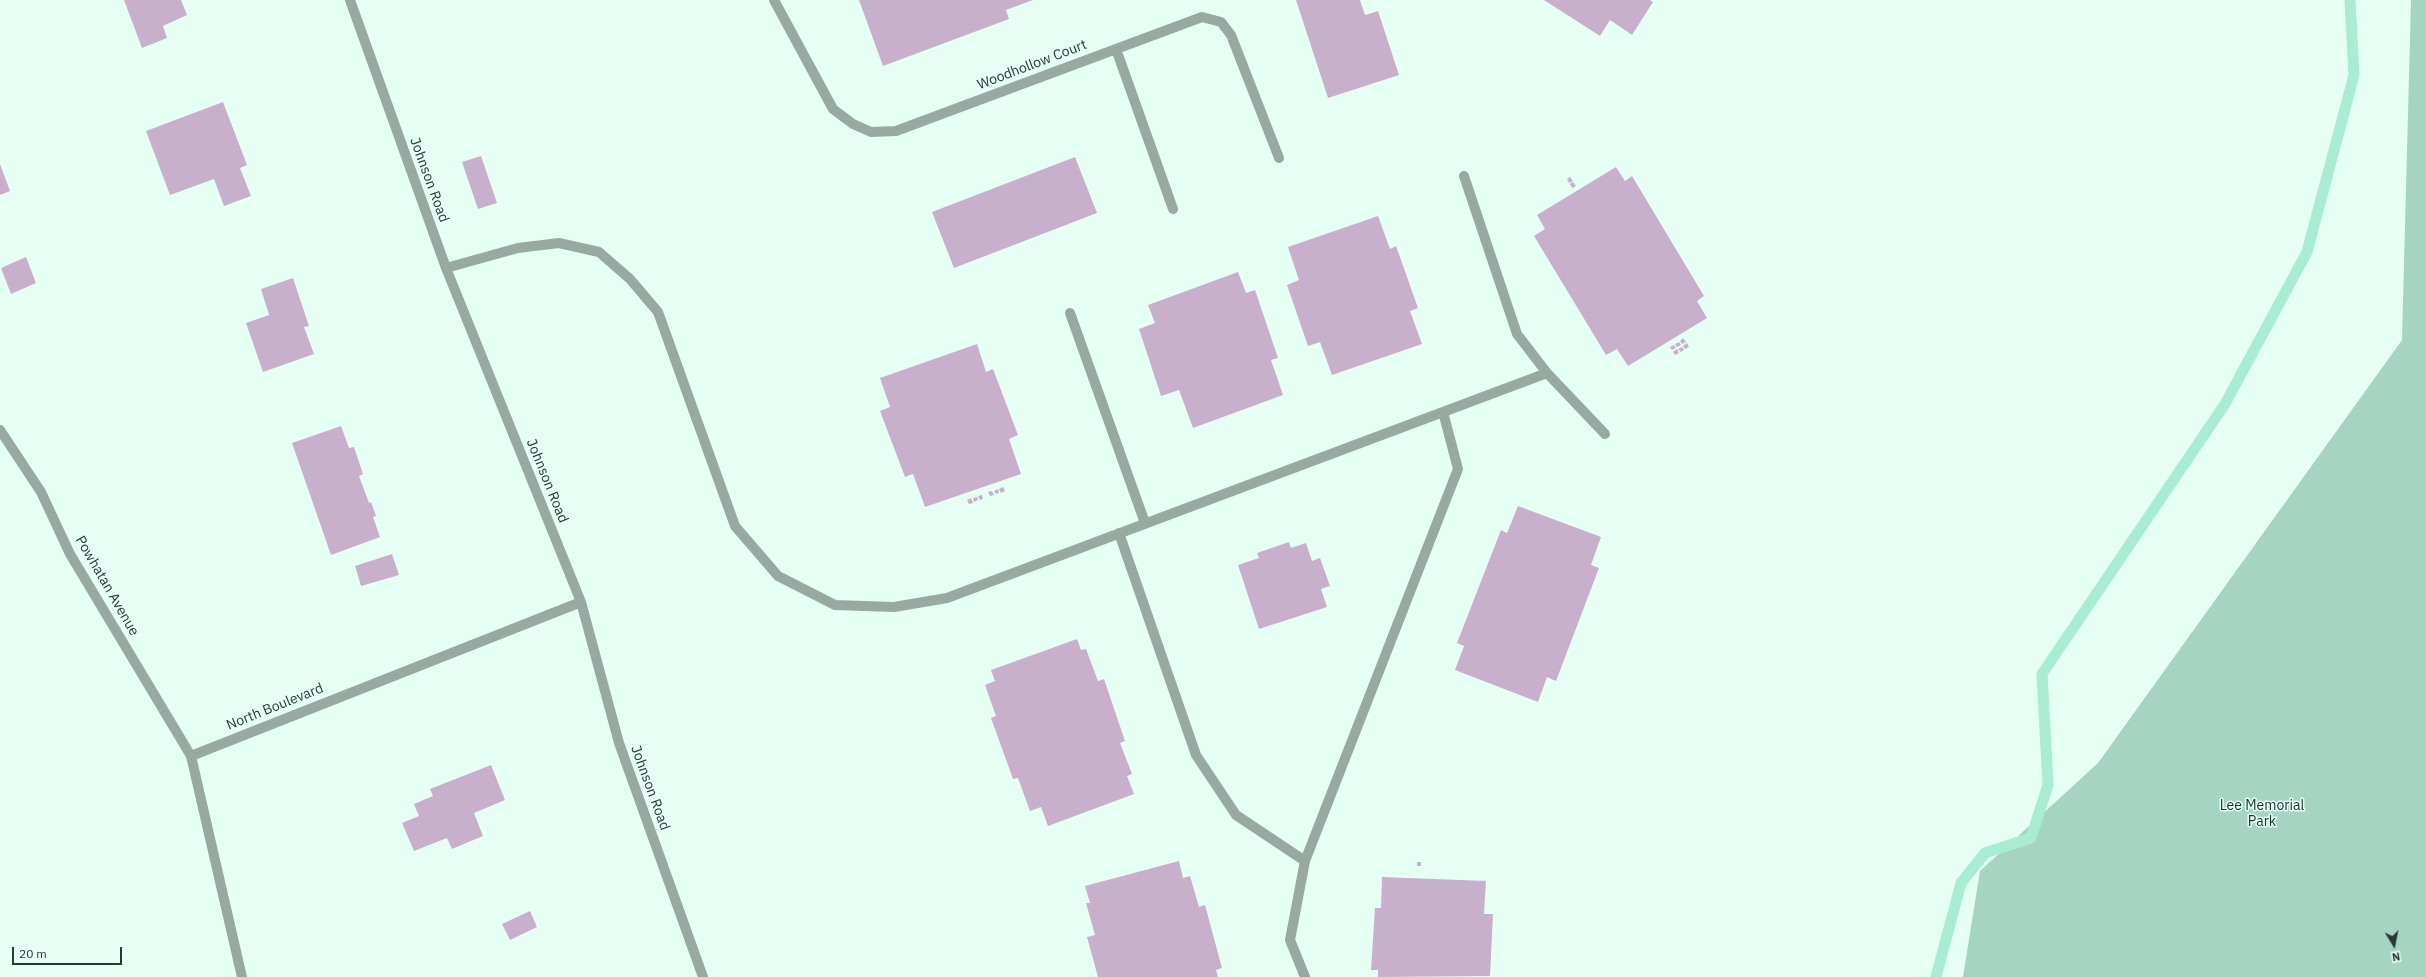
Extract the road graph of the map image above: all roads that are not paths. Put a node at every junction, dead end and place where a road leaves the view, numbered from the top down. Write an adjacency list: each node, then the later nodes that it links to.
1 (350, 0): 7 (street, Johnson Road)
2 (774, 0): 3 (street, Woodhollow Court)
3 (1116, 49): 4 (street, Woodhollow Court); 6 (street)
4 (1279, 158)
5 (1464, 176): 9 (street)
6 (1173, 209)
7 (446, 268): 14 (street); 15 (street, Johnson Road)
8 (1070, 313): 13 (street)
9 (1547, 374): 10 (street); 12 (street)
10 (1443, 412): 13 (street); 17 (street)
11 (0, 430): 16 (street, Powhatan Avenue)
12 (1606, 434)
13 (1145, 523): 14 (street)
14 (1119, 533): 17 (street)
15 (581, 602): 16 (street, North Boulevard); 19 (street, Johnson Road)
16 (191, 756): 18 (street)
17 (1305, 861): 20 (street)
18 (242, 977)
19 (703, 977)
20 (1305, 977)

